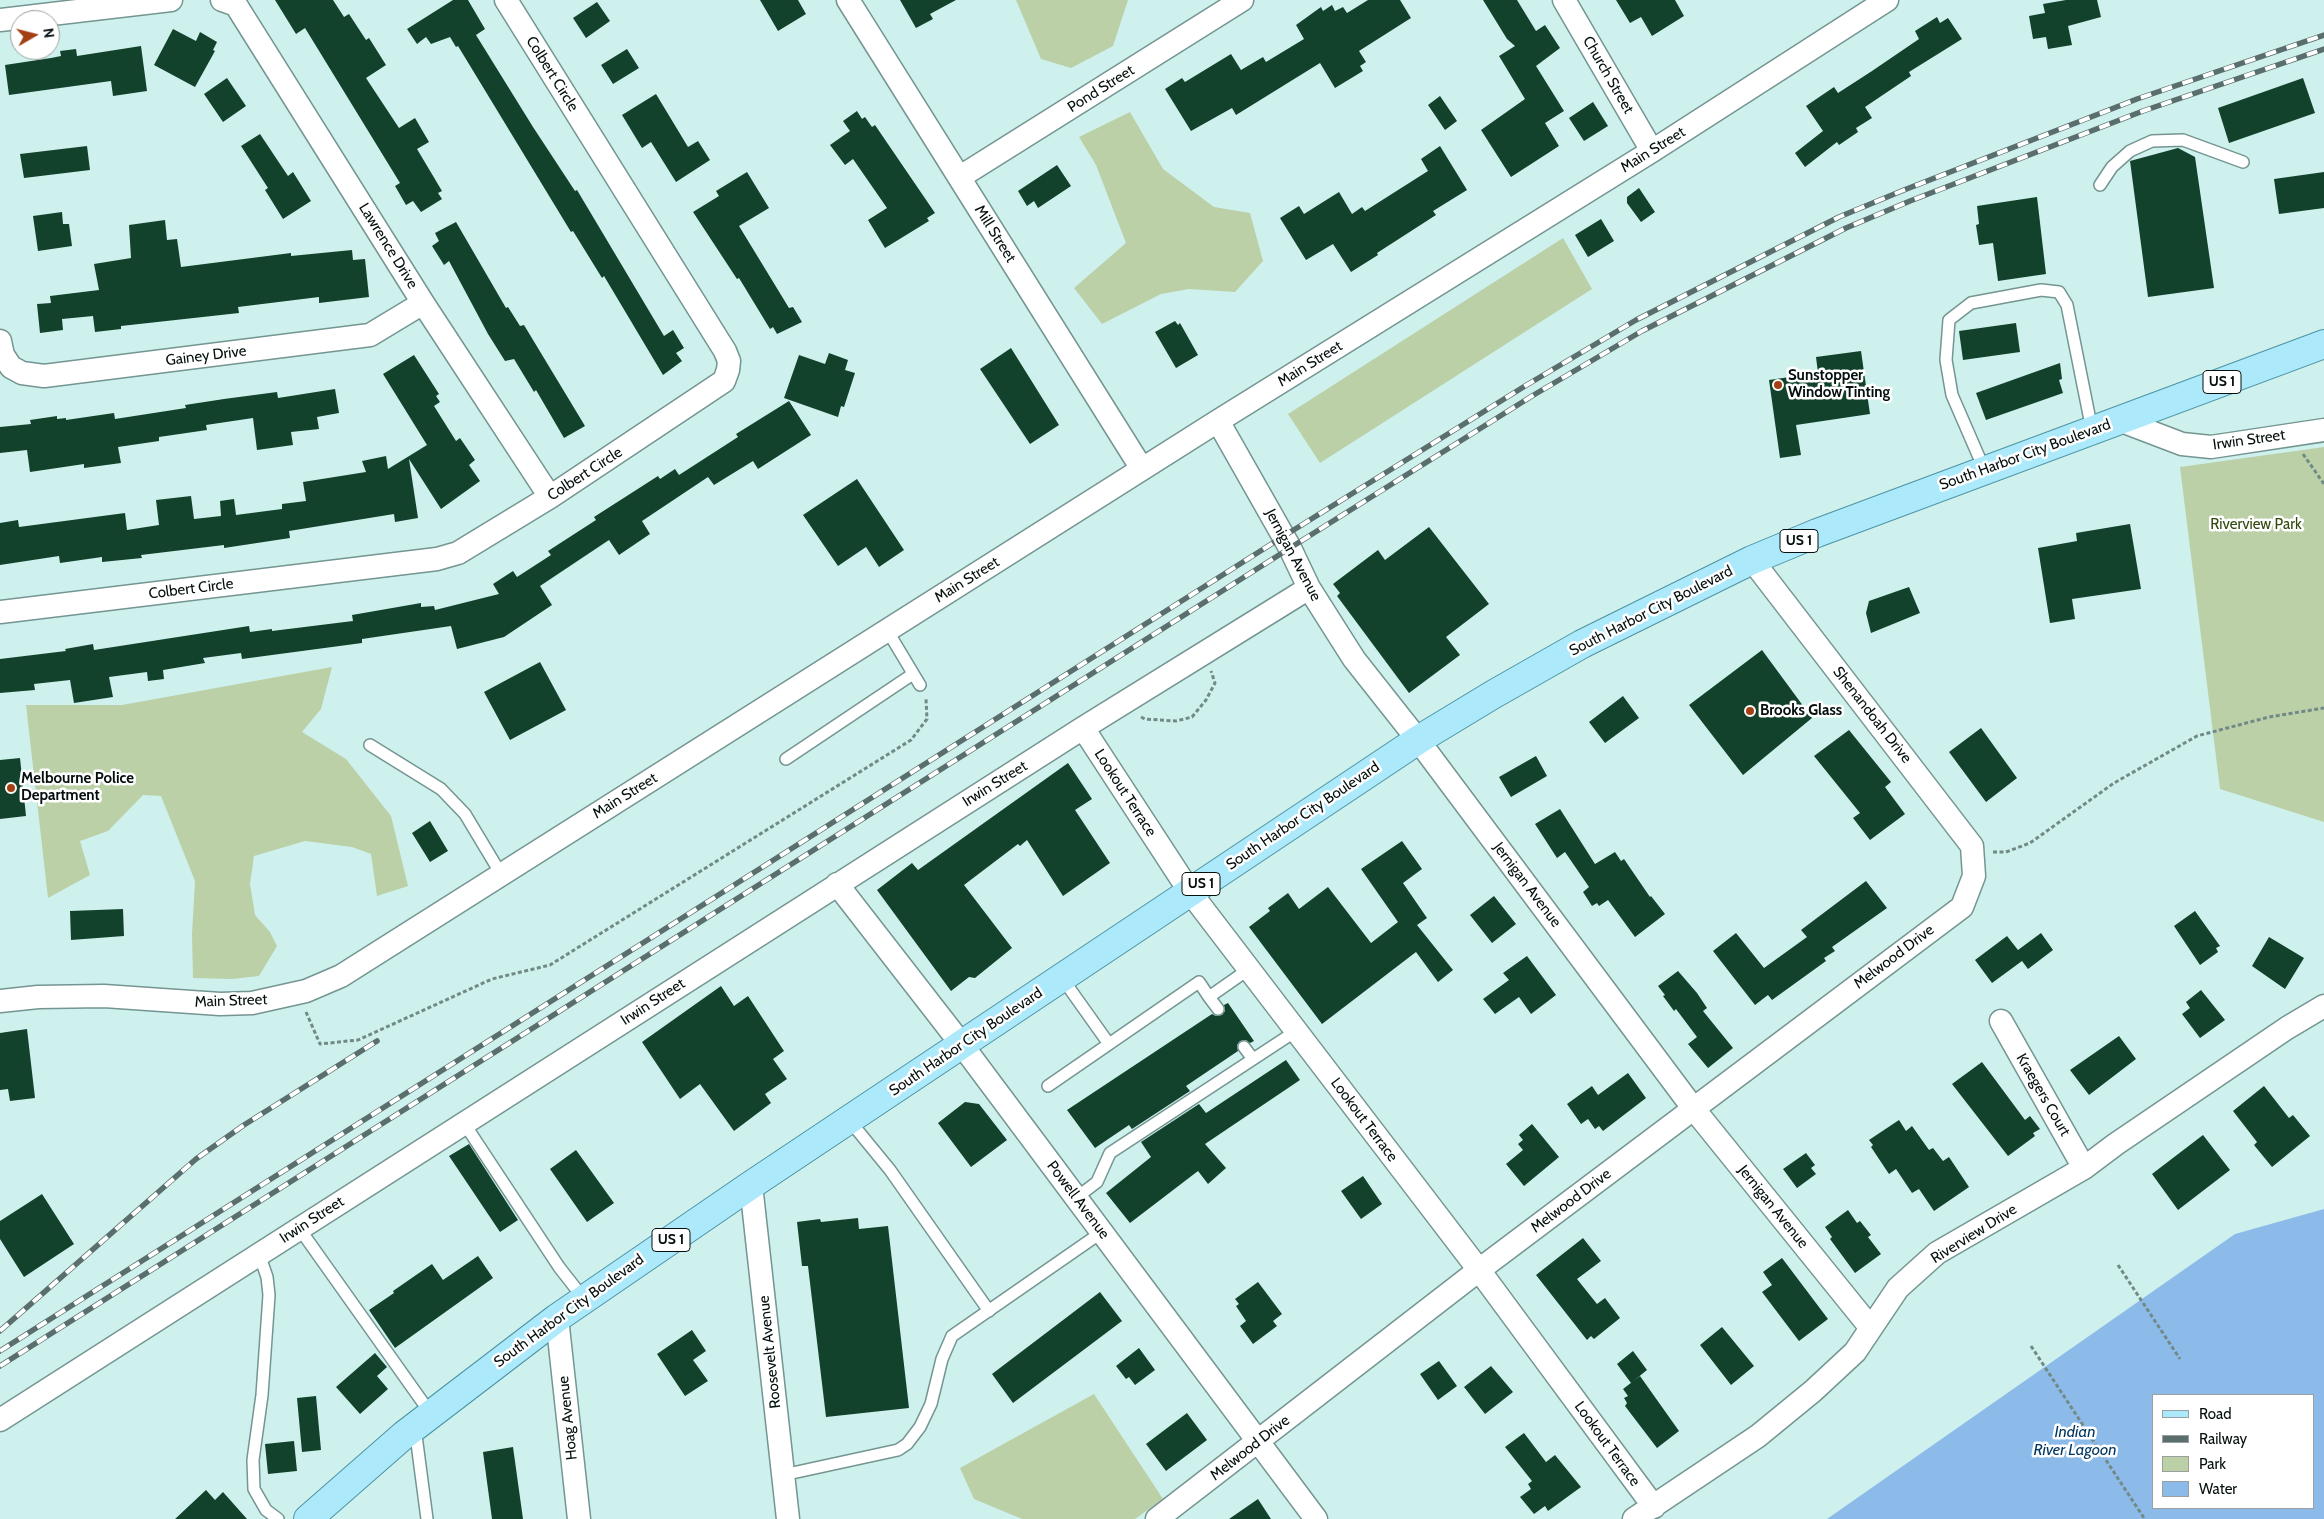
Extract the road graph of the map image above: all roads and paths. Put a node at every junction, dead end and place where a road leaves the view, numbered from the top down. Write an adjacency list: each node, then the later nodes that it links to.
1 (171, 0): 8 (street)
2 (222, 0): 13 (street, Lawrence Drive)
3 (506, 0): 24 (street, Colbert Circle)
4 (848, 0): 11 (street, Mill Street)
5 (1242, 0): 11 (street, Pond Street)
6 (1564, 0): 9 (street, Church Street)
7 (1886, 0): 9 (street, Main Street)
8 (0, 20)
9 (1652, 151): 17 (street, Main Street)
10 (2243, 162): 12 (lane)
11 (960, 177): 21 (street, Mill Street)
12 (2100, 185)
13 (424, 303): 14 (street, Gainey Drive); 24 (street, Lawrence Drive)
14 (0, 341)
15 (2324, 344): 16 (main road, South Harbor City Boulevard / US 1)
16 (2119, 420): 18 (main road, South Harbor City Boulevard / US 1); 20 (street, Irwin Street)
17 (1218, 421): 21 (street, Main Street); 26 (street, Jernigan Avenue)
18 (2092, 430): 22 (main road, South Harbor City Boulevard / US 1); 22 (lane)
19 (2324, 430): 20 (street, Irwin Street)
20 (2290, 435): 23 (path)
21 (1142, 469): 28 (street, Main Street)
22 (1985, 470): 25 (main road, South Harbor City Boulevard / US 1)
23 (2324, 484)
24 (550, 497): 27 (street, Colbert Circle)
25 (1752, 560): 35 (main road, South Harbor City Boulevard / US 1); 38 (street, Shenandoah Drive)
26 (1309, 588): 29 (street, Irwin Street); 35 (street, Jernigan Avenue)
27 (0, 612)
28 (887, 630): 30 (lane); 39 (street, Main Street)
29 (1206, 652): 32 (street, Irwin Street); 32 (path)
30 (913, 674): 31 (lane); 37 (lane)
31 (920, 686): 45 (path)
32 (1122, 703): 34 (street, Irwin Street)
33 (2324, 708): 38 (path)
34 (1082, 728): 41 (street, Irwin Street); 42 (street, Lookout Terrace)
35 (1418, 740): 42 (main road, South Harbor City Boulevard / US 1); 57 (street, Jernigan Avenue)
36 (370, 745): 39 (lane)
37 (786, 759)
38 (1973, 852): 40 (street, Shenandoah Drive)
39 (501, 874): 45 (street, Main Street)
40 (1974, 876): 57 (street, Melwood Drive)
41 (837, 884): 53 (street, Powell Avenue); 59 (street, Irwin Street)
42 (1190, 892): 43 (street, Lookout Terrace); 44 (main road, South Harbor City Boulevard / US 1)
43 (1249, 969): 46 (lane); 51 (street, Lookout Terrace)
44 (1062, 978): 52 (lane); 53 (main road, South Harbor City Boulevard / US 1)
45 (297, 994): 47 (street, Main Street)
46 (1209, 997): 49 (lane); 52 (lane)
47 (0, 1001)
48 (2324, 1006): 60 (street, Riverview Drive)
49 (1218, 1009)
50 (2001, 1021): 60 (street, Kraegers Court)
51 (1296, 1030): 55 (lane); 67 (street, Lookout Terrace)
52 (1109, 1044): 56 (lane)
53 (962, 1045): 58 (main road, South Harbor City Boulevard / US 1); 62 (street, Powell Avenue)
54 (1244, 1047): 55 (lane)
55 (1253, 1059): 62 (lane)
56 (1048, 1086)
57 (1693, 1108): 67 (street, Melwood Drive); 71 (street, Jernigan Avenue)
58 (849, 1120): 61 (main road, South Harbor City Boulevard / US 1); 69 (lane)
59 (464, 1123): 63 (street, Irwin Street); 68 (lane)
60 (2084, 1168): 71 (street, Riverview Drive)
61 (751, 1185): 68 (main road, South Harbor City Boulevard / US 1); 77 (street, Roosevelt Avenue)
62 (1076, 1198): 64 (street, Powell Avenue)
63 (300, 1228): 65 (street, Irwin Street); 75 (lane)
64 (1102, 1232): 69 (lane); 76 (street, Powell Avenue)
65 (259, 1254): 74 (street, Irwin Street); 82 (lane)
66 (2118, 1265): 73 (path)
67 (1479, 1270): 76 (street, Melwood Drive); 79 (street, Lookout Terrace)
68 (584, 1299): 70 (main road, South Harbor City Boulevard / US 1)
69 (989, 1311): 77 (lane)
70 (557, 1318): 75 (main road, South Harbor City Boulevard / US 1); 85 (street, Hoag Avenue)
71 (1870, 1327): 79 (street, Riverview Drive)
72 (2031, 1346): 81 (path)
73 (2180, 1359)
74 (0, 1420)
75 (423, 1420): 78 (lane); 80 (main road, South Harbor City Boulevard / US 1)
76 (1258, 1442): 87 (street, Melwood Drive); 88 (street, Powell Avenue)
77 (783, 1475): 86 (street, Roosevelt Avenue)
78 (425, 1502): 83 (lane); 84 (lane)
79 (1654, 1507): 89 (street, Riverview Drive)
80 (312, 1518)
81 (2144, 1518)
82 (278, 1519)
83 (418, 1519)
84 (427, 1519)
85 (579, 1519)
86 (788, 1519)
87 (1157, 1519)
88 (1316, 1519)
89 (1634, 1519)

